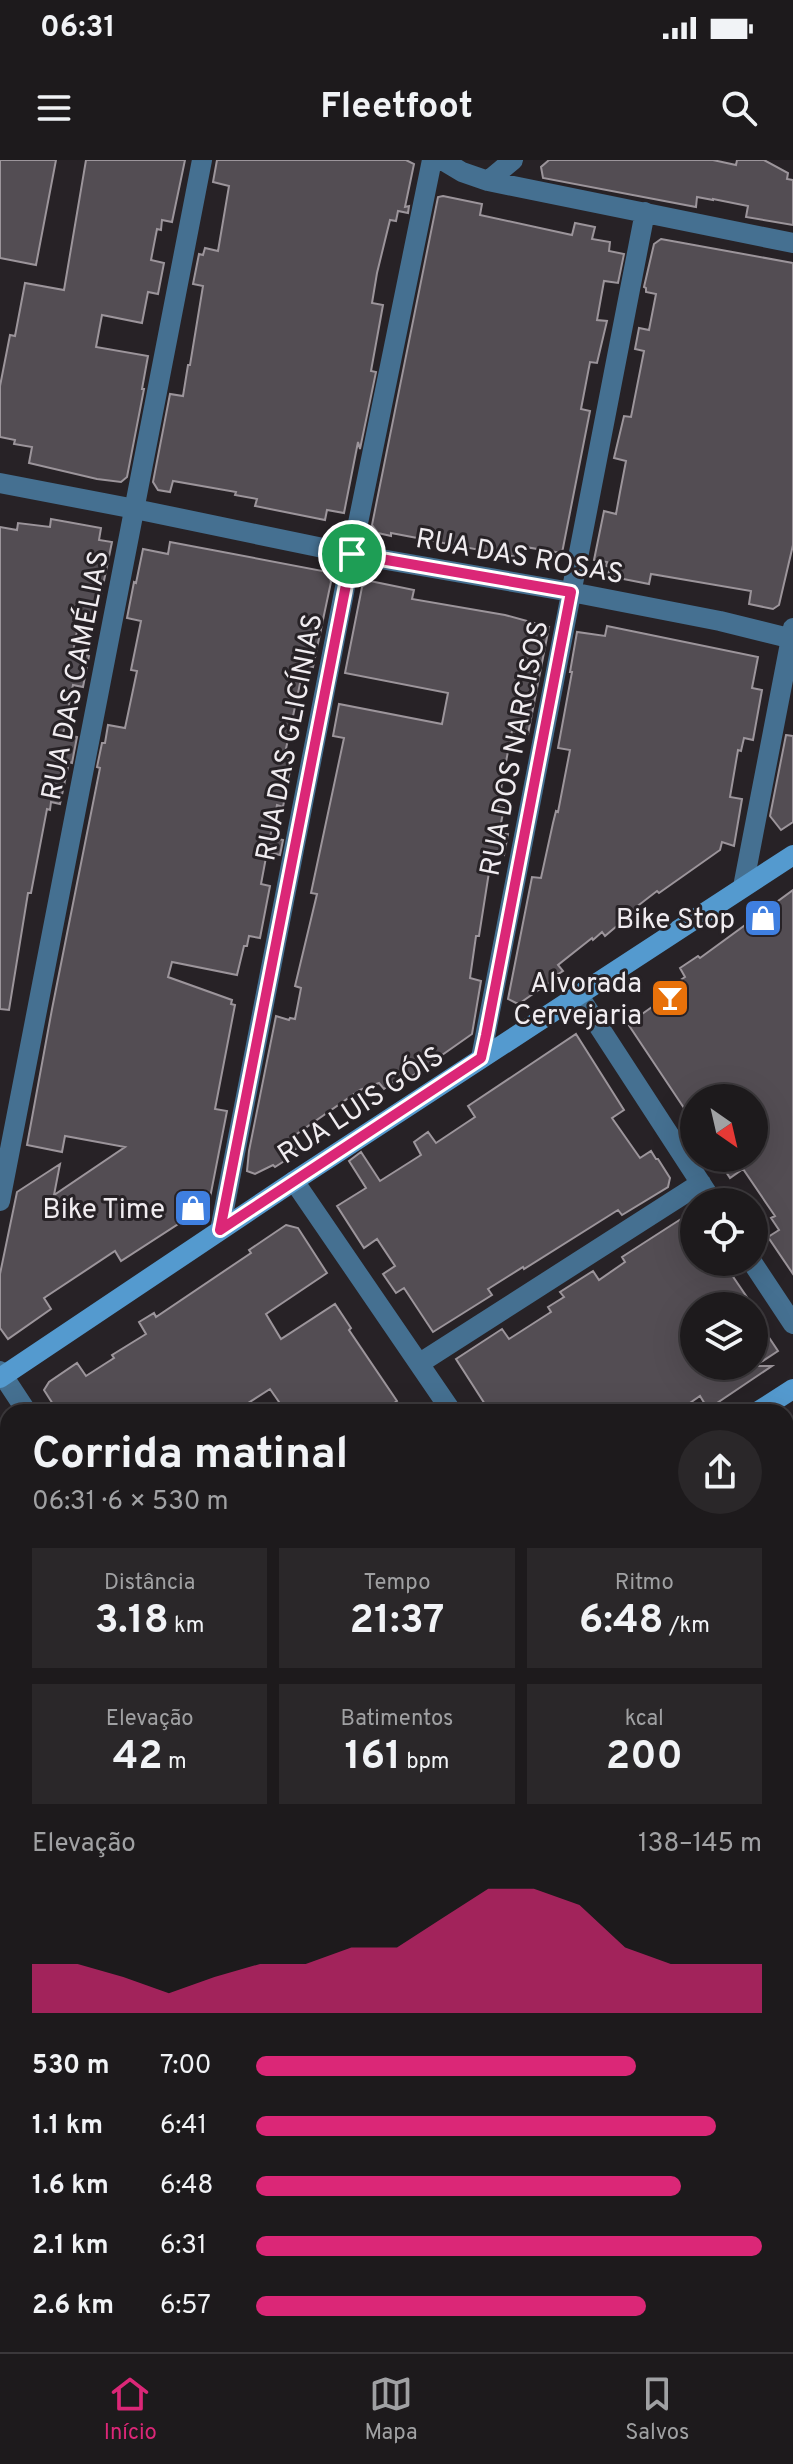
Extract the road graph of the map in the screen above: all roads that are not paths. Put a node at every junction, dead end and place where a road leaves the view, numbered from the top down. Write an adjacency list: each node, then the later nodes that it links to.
1 (202, 160): 9 (street, RUA DAS CAMÉLIAS)
2 (432, 160): 10 (street, RUA DAS GLICÍNIAS)
3 (442, 160): 5 (street)
4 (513, 160): 5 (street)
5 (488, 181): 6 (street)
6 (645, 212): 7 (street); 11 (street, RUA DOS NARCISOS)
7 (793, 243)
8 (0, 483): 9 (street, RUA DAS ROSAS)
9 (135, 509): 10 (street, RUA DAS ROSAS); 20 (street, RUA DAS CAMÉLIAS)
10 (352, 554): 11 (street, RUA DAS ROSAS); 21 (street, RUA DAS GLICÍNIAS)
11 (571, 592): 12 (street, RUA DAS ROSAS); 16 (street, RUA DOS NARCISOS)
12 (792, 635): 14 (street)
13 (793, 855): 14 (street, RUA LUIS GÓIS)
14 (743, 887): 15 (street, RUA LUIS GÓIS)
15 (579, 996): 16 (street, RUA LUIS GÓIS); 18 (street)
16 (481, 1058): 17 (street, RUA LUIS GÓIS)
17 (294, 1181): 21 (street, RUA LUIS GÓIS); 24 (street)
18 (701, 1183): 19 (street); 24 (street)
19 (704, 1188)
20 (0, 1201)
21 (220, 1230): 25 (street, RUA LUIS GÓIS)
22 (761, 1276): 23 (street)
23 (793, 1324)
24 (420, 1363): 28 (street)
25 (1, 1375): 27 (street)
26 (793, 1389): 29 (street)
27 (21, 1404)
28 (447, 1404)
29 (770, 1404)

